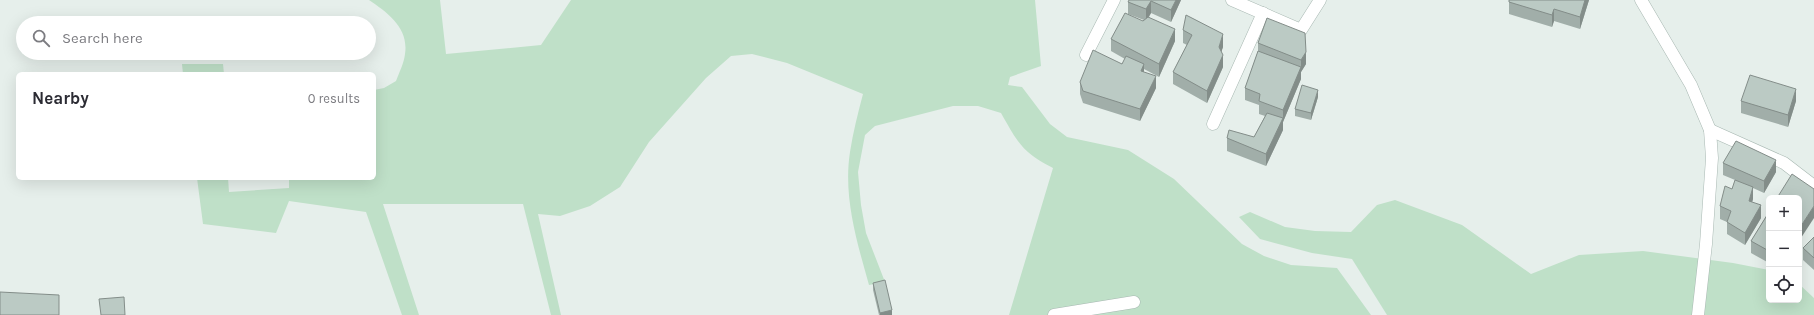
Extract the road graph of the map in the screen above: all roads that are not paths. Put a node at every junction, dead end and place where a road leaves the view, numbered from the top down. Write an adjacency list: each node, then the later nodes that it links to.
1 (1114, 0): 6 (street)
2 (1232, 0): 5 (street)
3 (1320, 0): 5 (street)
4 (1641, 0): 8 (street)
5 (1263, 13): 7 (street)
6 (1086, 55)
7 (1213, 124)
8 (1710, 130): 9 (street); 12 (street)
9 (1814, 186)
10 (1134, 302): 11 (street)
11 (1054, 315)
12 (1698, 315)

